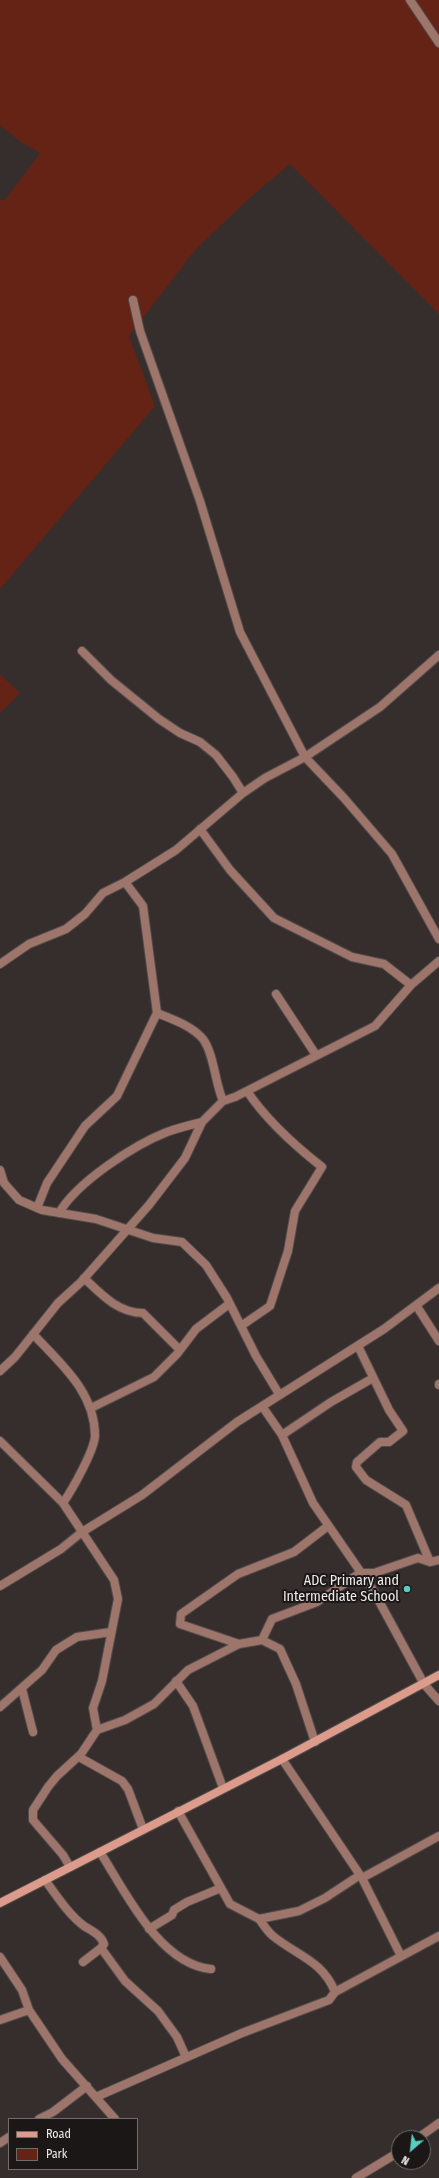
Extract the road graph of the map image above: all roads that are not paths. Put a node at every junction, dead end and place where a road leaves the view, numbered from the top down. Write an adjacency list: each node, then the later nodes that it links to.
1 (410, 0): 2 (street)
2 (439, 43)
3 (133, 300): 6 (street)
4 (82, 651): 7 (street)
5 (439, 655): 6 (street)
6 (305, 757): 7 (street); 10 (street)
7 (242, 793): 8 (street)
8 (200, 829): 9 (street); 13 (street)
9 (125, 882): 12 (street); 15 (street)
10 (439, 939)
11 (439, 961): 13 (street)
12 (0, 964)
13 (411, 985): 16 (street)
14 (276, 994): 16 (street)
15 (157, 1013): 18 (street); 21 (street)
16 (316, 1055): 17 (street)
17 (247, 1091): 18 (street); 28 (street)
18 (223, 1101): 19 (street)
19 (202, 1122): 22 (street); 23 (street)
20 (0, 1170): 21 (street)
21 (38, 1208): 22 (street)
22 (60, 1213): 23 (street)
23 (128, 1230): 24 (street); 26 (street)
24 (84, 1278): 29 (street); 32 (street)
25 (439, 1288): 27 (street)
26 (230, 1304): 28 (street); 32 (street)
27 (416, 1305): 30 (street); 31 (street)
28 (241, 1326): 35 (street)
29 (33, 1334): 33 (street); 37 (street)
30 (439, 1341)
31 (358, 1346): 34 (street); 35 (street)
32 (180, 1350): 37 (street)
33 (0, 1371)
34 (373, 1378): 38 (street); 44 (street)
35 (279, 1394): 36 (street)
36 (262, 1406): 38 (street); 42 (street)
37 (91, 1408): 40 (street)
38 (282, 1435): 41 (street)
39 (0, 1441): 40 (street)
40 (63, 1503): 42 (street)
41 (328, 1526): 45 (street); 49 (street)
42 (82, 1532): 46 (street); 47 (street)
43 (439, 1560): 44 (street)
44 (430, 1562): 45 (street)
45 (360, 1573): 48 (street); 52 (street)
46 (0, 1586)
47 (111, 1632): 53 (street); 56 (street)
48 (262, 1640): 49 (street); 58 (street)
49 (239, 1644): 51 (street)
50 (439, 1676): 52 (main road)
51 (176, 1681): 56 (street); 61 (street)
52 (424, 1684): 54 (street); 58 (main road)
53 (22, 1689): 55 (street); 57 (street)
54 (439, 1701)
55 (0, 1707)
56 (97, 1730): 59 (street)
57 (33, 1732)
58 (315, 1742): 60 (main road)
59 (79, 1757): 63 (street); 66 (street)
60 (282, 1759): 61 (main road); 67 (street)
61 (223, 1788): 62 (main road)
62 (178, 1811): 63 (main road); 69 (street)
63 (143, 1829): 65 (main road)
64 (439, 1836): 67 (street)
65 (100, 1852): 66 (main road); 72 (street)
66 (70, 1867): 68 (main road)
67 (361, 1876): 71 (street); 75 (street)
68 (45, 1880): 70 (main road); 74 (street)
69 (221, 1888): 71 (street); 72 (street)
70 (0, 1902)
71 (259, 1919): 79 (street)
72 (149, 1929): 78 (street)
73 (439, 1936): 75 (street)
74 (101, 1948): 77 (street); 82 (street)
75 (401, 1956): 79 (street)
76 (0, 1957): 80 (street)
77 (83, 1962)
78 (211, 1968)
79 (335, 1992): 82 (street)
80 (29, 2010): 81 (street); 83 (street)
81 (0, 2020)
82 (186, 2057): 84 (street)
83 (87, 2086): 84 (street); 85 (street)
84 (96, 2097): 86 (street)
85 (41, 2118)
86 (114, 2118)
87 (439, 2123): 88 (street)
88 (429, 2130)
89 (391, 2157): 90 (street)
90 (356, 2178)

